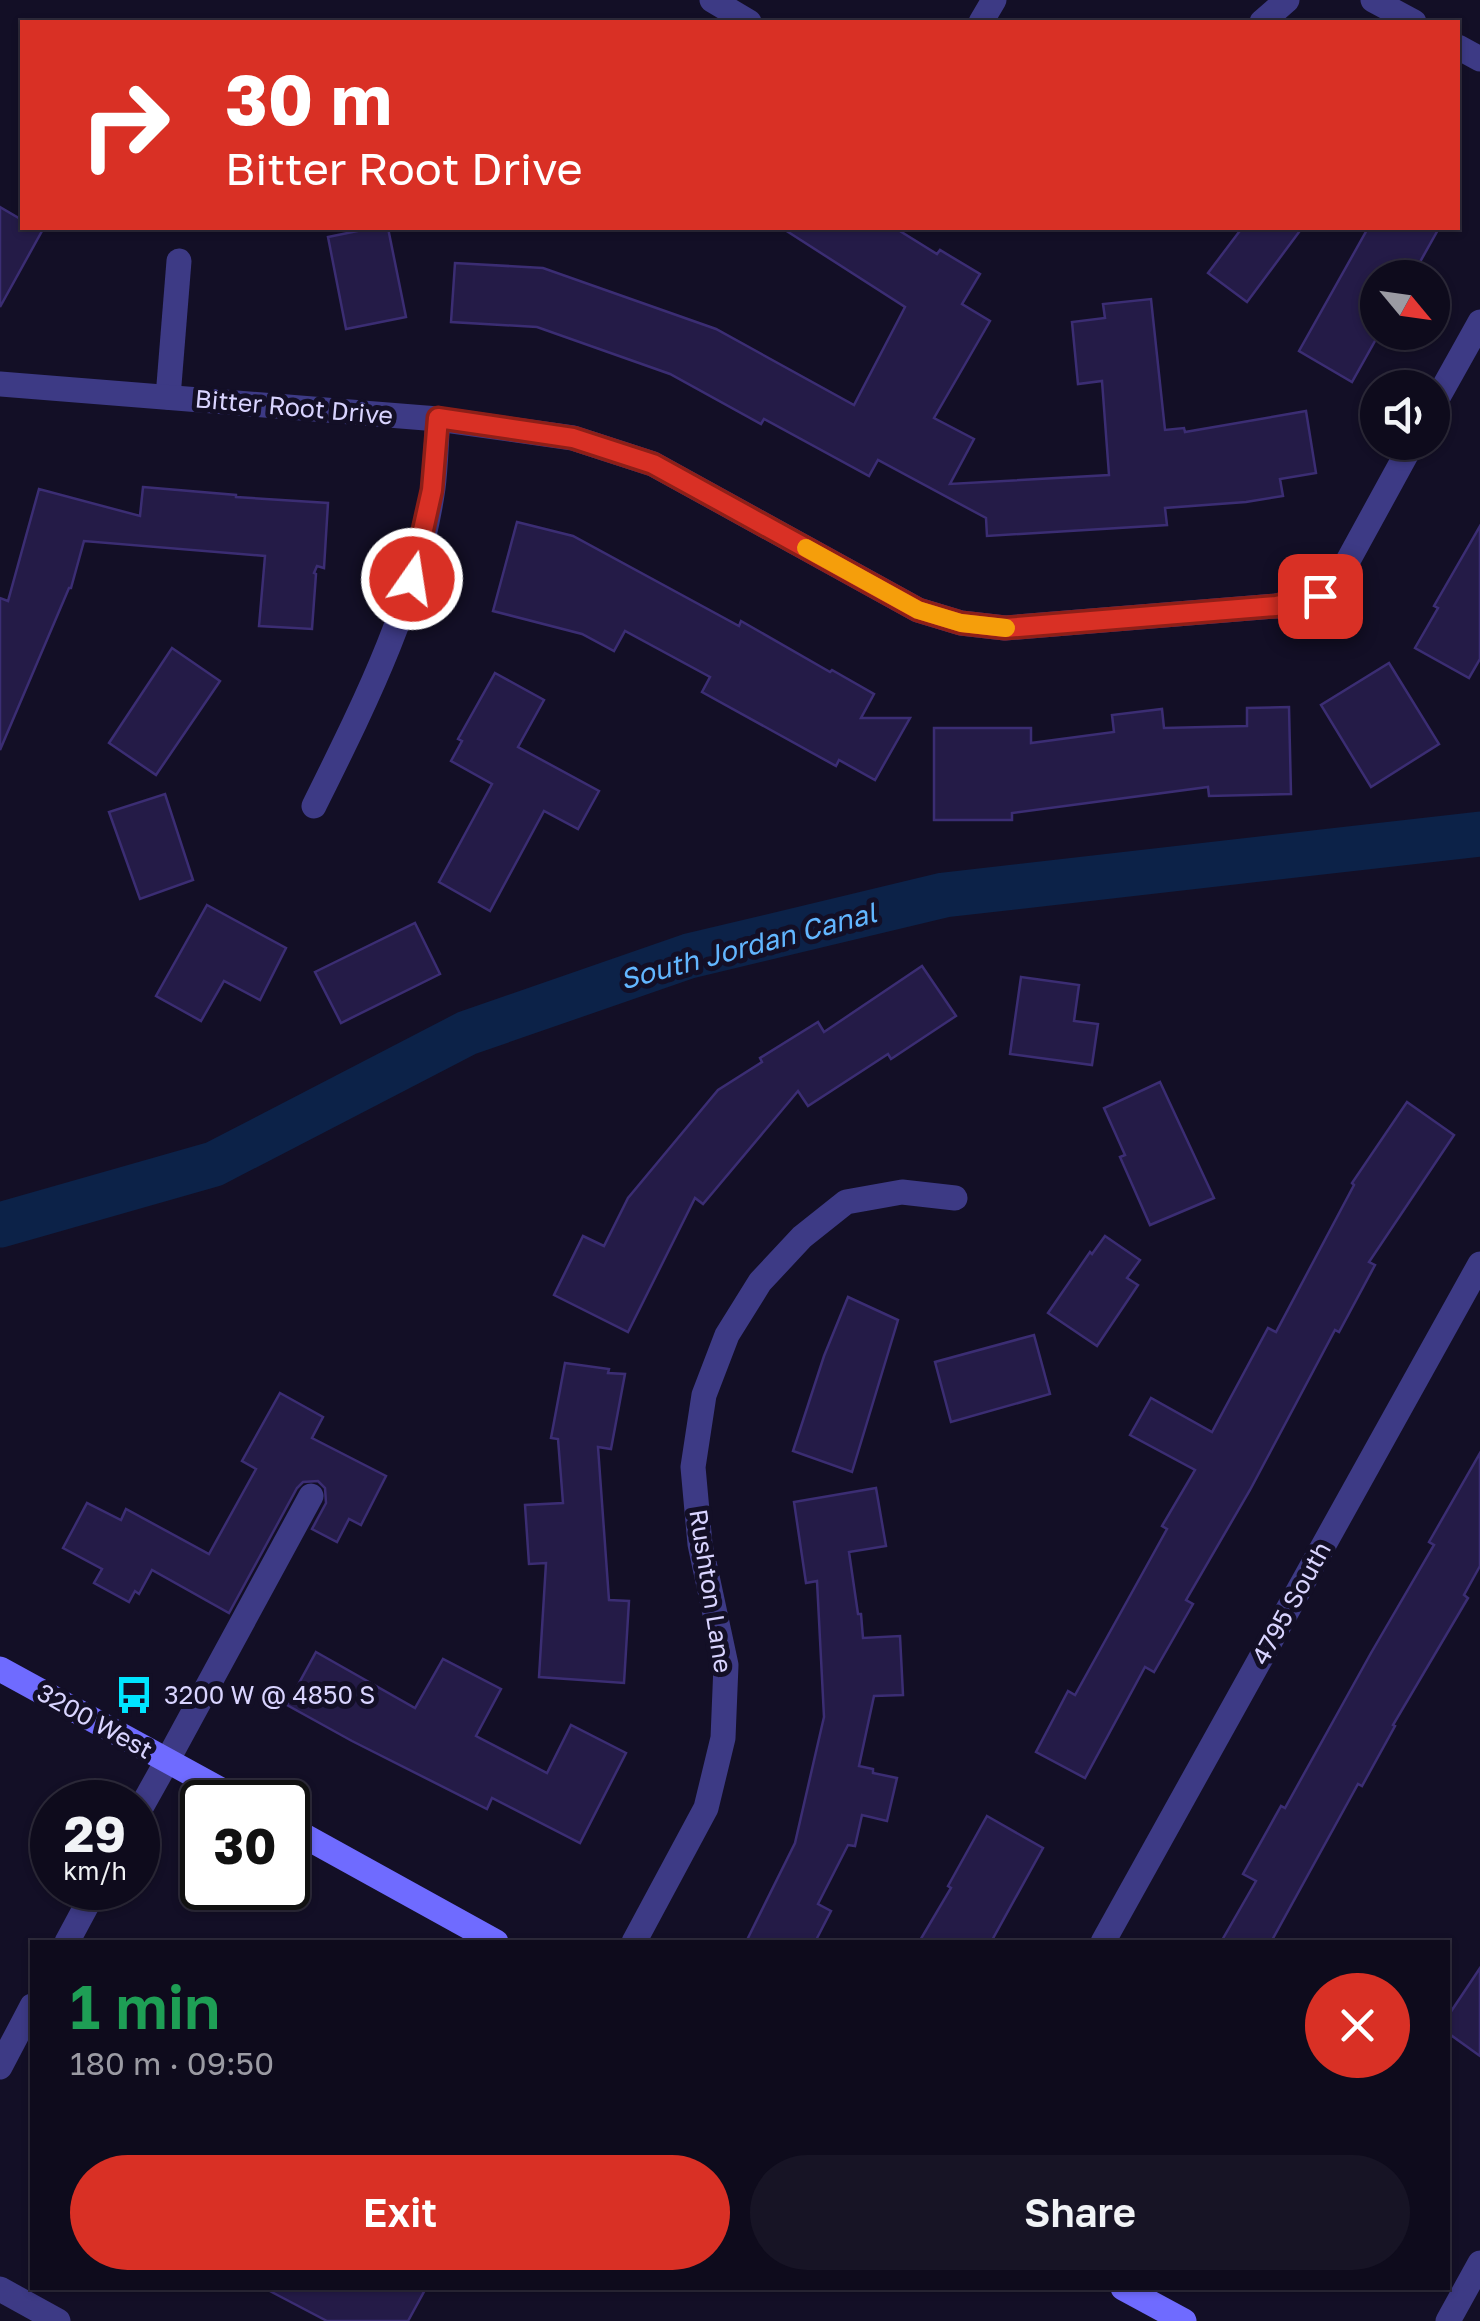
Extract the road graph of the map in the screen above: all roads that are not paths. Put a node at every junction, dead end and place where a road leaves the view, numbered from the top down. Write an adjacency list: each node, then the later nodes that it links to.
1 (712, 0): 4 (street)
2 (1287, 0): 5 (street)
3 (1373, 0): 6 (street)
4 (746, 20)
5 (1264, 20)
6 (1410, 20)
7 (178, 260): 11 (street)
8 (1480, 322): 9 (street)
9 (1450, 376)
10 (0, 384): 11 (street, Bitter Root Drive)
11 (168, 397): 12 (street, Bitter Root Drive)
12 (438, 418): 13 (street, Bitter Root Drive); 14 (street)
13 (1403, 460)
14 (314, 806)
15 (956, 1198): 26 (street, Rushton Lane)
16 (1480, 1264): 27 (street, 4795 South)
17 (311, 1496): 19 (street)
18 (0, 1670): 19 (street, 3200 West)
19 (167, 1761): 20 (street); 21 (street, 3200 West)
20 (156, 1780)
21 (202, 1780)
22 (310, 1839): 25 (street)
23 (84, 1910): 24 (street)
24 (67, 1940)
25 (492, 1940)
26 (635, 1940)
27 (1104, 1940)
28 (30, 2010): 29 (street)
29 (0, 2066)
30 (1480, 2263): 35 (street)
31 (0, 2289): 33 (street)
32 (1127, 2290): 34 (street)
33 (58, 2321)
34 (1184, 2321)
35 (1448, 2321)

